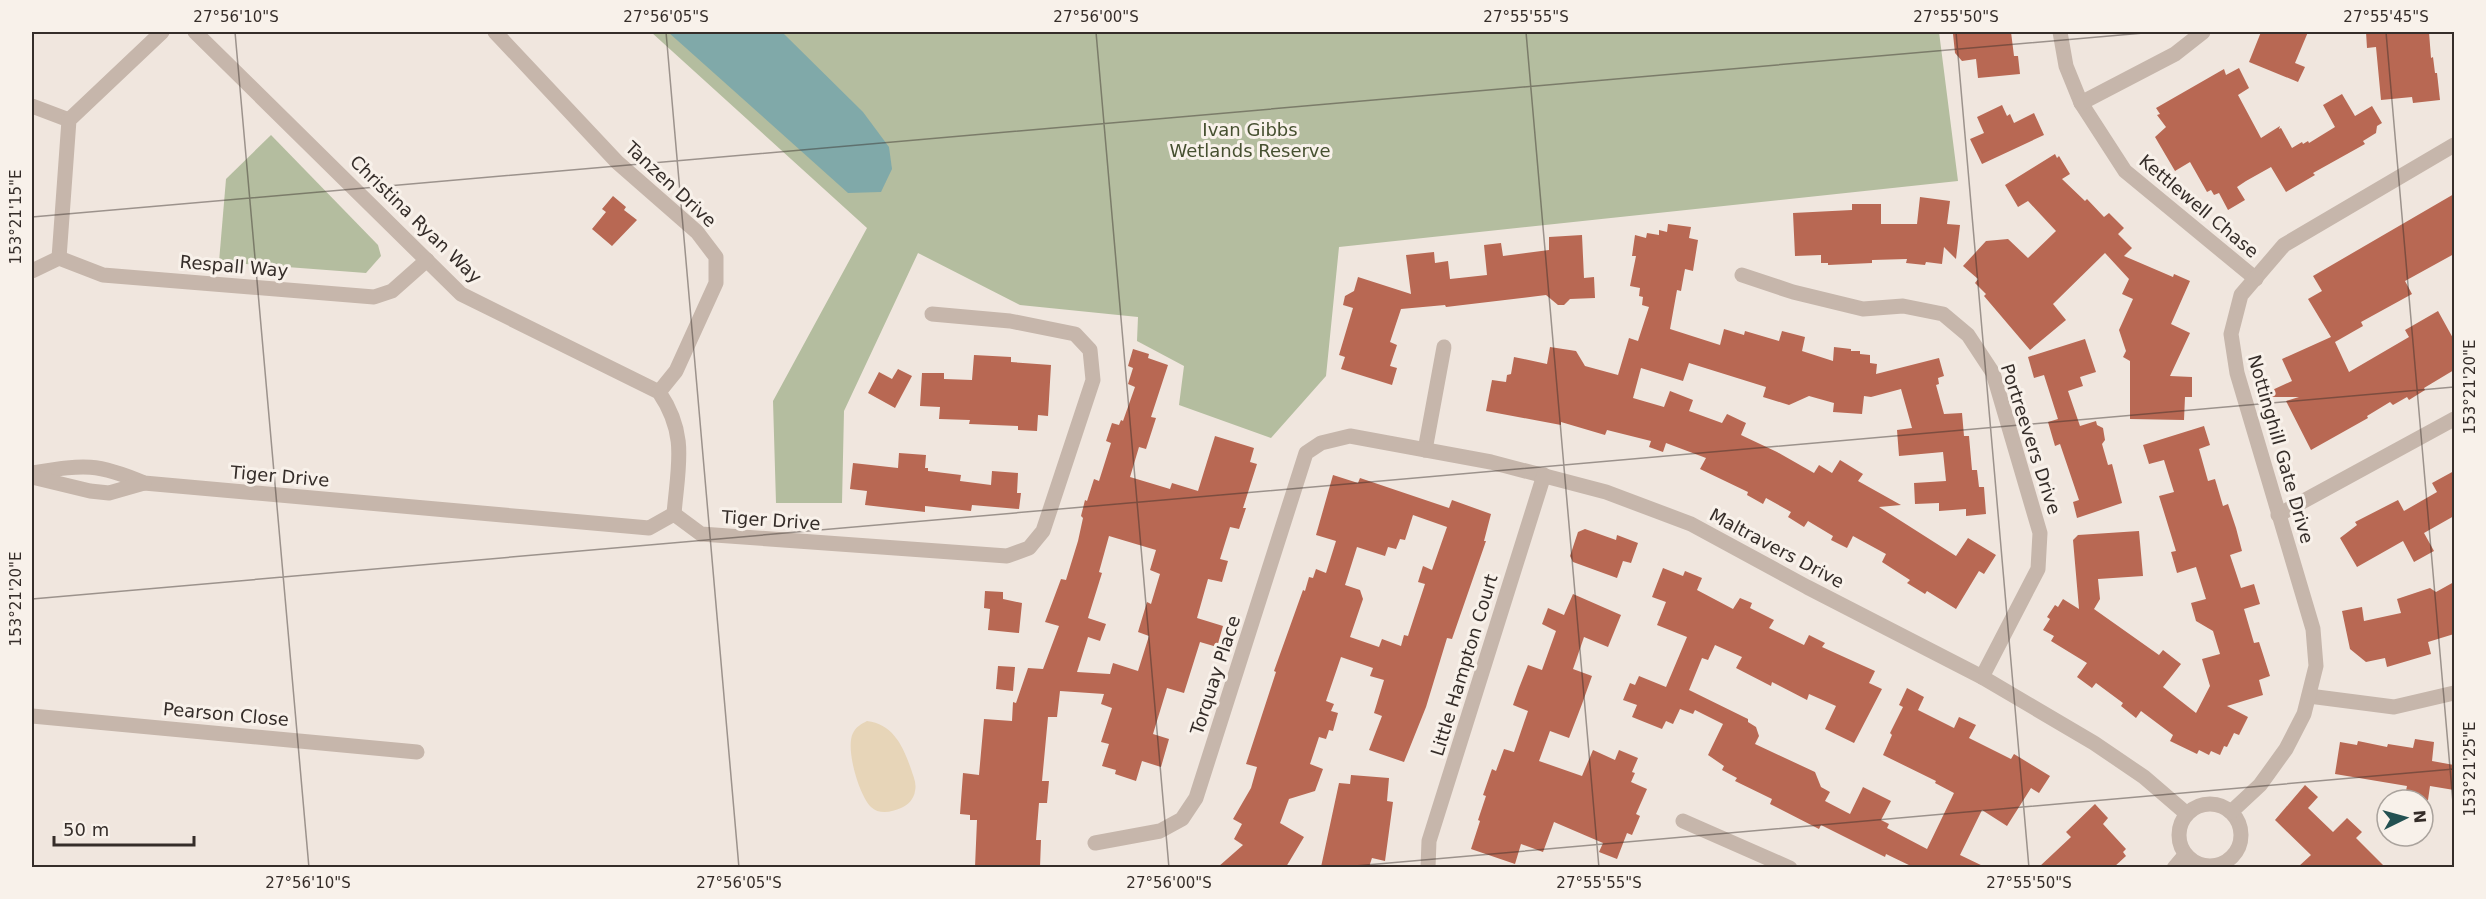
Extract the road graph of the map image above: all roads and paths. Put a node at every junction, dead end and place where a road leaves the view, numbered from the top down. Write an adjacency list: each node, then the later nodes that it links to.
1 (162, 32): 8 (street)
2 (195, 32): 11 (street, Christina Ryan Way)
3 (495, 32): 17 (street, Tanzen Drive)
4 (2060, 32): 6 (street, Kettlewell Chase)
5 (2203, 32): 6 (street)
6 (2081, 103): 14 (street, Kettlewell Chase)
7 (32, 106): 8 (street)
8 (69, 120): 10 (street)
9 (2454, 145): 14 (street, Nottinghill Gate Drive)
10 (59, 258): 11 (street, Respall Way); 12 (street)
11 (427, 260): 17 (street, Christina Ryan Way)
12 (32, 271)
13 (1742, 274): 26 (street, Portreevers Drive)
14 (2256, 279): 25 (street, Nottinghill Gate Drive)
15 (932, 314): 24 (street, Tiger Drive)
16 (1444, 346): 19 (street)
17 (659, 392): 24 (street)
18 (2454, 419): 25 (street)
19 (1425, 450): 20 (street, Maltravers Drive); 22 (street, Maltravers Drive)
20 (1306, 453): 34 (street, Torquay Place)
21 (32, 475): 23 (street, Tiger Drive); 23 (street, Tiger Drive)
22 (1544, 475): 26 (street, Maltravers Drive); 37 (street, Little Hampton Court)
23 (144, 483): 24 (street, Tiger Drive)
24 (674, 514)
25 (2278, 514): 28 (street, Nottinghill Gate Drive)
26 (1982, 677): 32 (street, Maltravers Drive)
27 (2454, 693): 28 (street)
28 (2309, 696): 31 (street, Nottinghill Gate Drive)
29 (32, 716): 30 (street, Pearson Close)
30 (417, 752)
31 (2231, 812): 32 (street); 36 (street)
32 (2187, 813): 35 (street)
33 (1683, 821): 38 (street)
34 (1095, 843)
35 (2185, 855): 36 (street); 39 (street)
36 (2237, 862)
37 (1428, 867)
38 (1790, 867)
39 (2174, 867)

